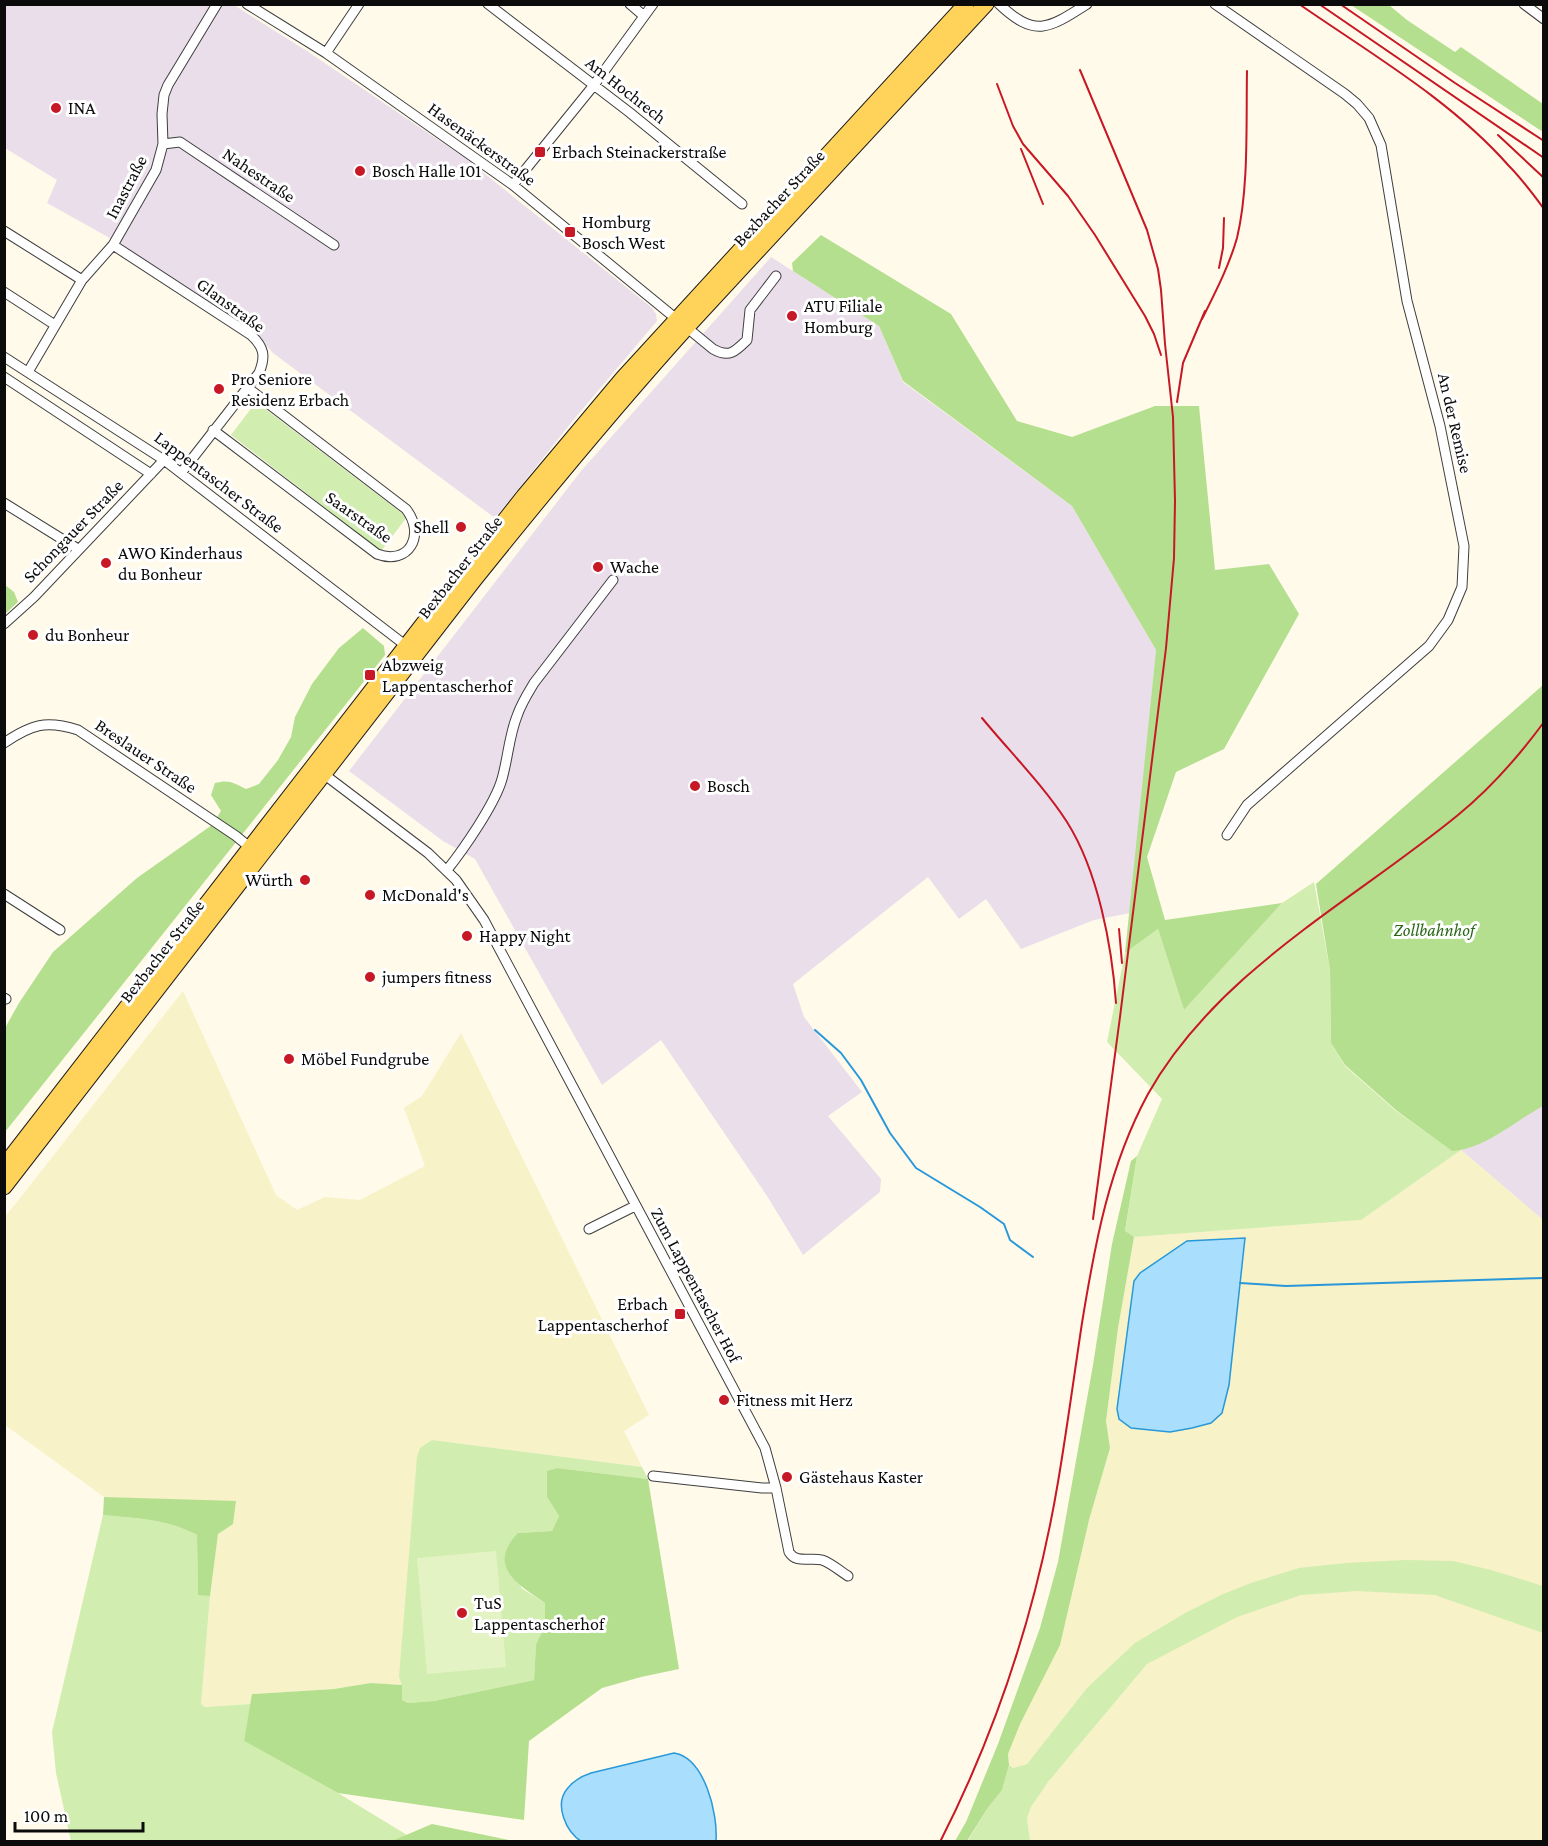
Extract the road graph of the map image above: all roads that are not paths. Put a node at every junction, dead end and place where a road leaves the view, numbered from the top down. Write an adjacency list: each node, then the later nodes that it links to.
1 (218, 4): 17 (street, Inastraße)
2 (247, 4): 15 (street, Hasenäckerstraße)
3 (360, 4): 15 (street)
4 (488, 4): 16 (street, Am Hochrech)
5 (630, 4): 13 (street)
6 (653, 4): 13 (street)
7 (966, 4): 26 (main road, Bexbacher Straße)
8 (986, 4): 26 (main road, Bexbacher Straße)
9 (999, 4): 10 (street)
10 (1086, 4)
11 (1215, 4): 43 (street, An der Remise)
12 (1524, 4): 14 (street)
13 (644, 16): 16 (street)
14 (1543, 17)
15 (326, 53): 18 (street, Hasenäckerstraße)
16 (594, 85): 18 (street); 19 (street, Am Hochrech)
17 (163, 144): 21 (street, Inastraße); 22 (street, Nahestraße)
18 (513, 186): 26 (street, Hasenäckerstraße)
19 (742, 204)
20 (4, 231): 24 (street)
21 (113, 245): 24 (street, Inastraße); 31 (street, Glanstraße)
22 (334, 245)
23 (776, 276): 26 (street, Hasenäckerstraße)
24 (82, 280): 27 (street, Inastraße)
25 (4, 292): 27 (street)
26 (682, 323): 40 (main road, Bexbacher Straße)
27 (56, 325): 29 (street, Inastraße)
28 (4, 357): 29 (street, Lappentascher Straße)
29 (28, 372): 33 (street, Lappentascher Straße)
30 (4, 377): 35 (street, Lappentascher Straße)
31 (248, 388): 32 (street, Glanstraße); 32 (street, Saarstraße)
32 (213, 430): 34 (street, Glanstraße)
33 (164, 460): 34 (street, Lappentascher Straße); 35 (street, Schongauer Straße)
34 (181, 473): 40 (street, Lappentascher Straße)
35 (151, 474): 37 (street, Schongauer Straße)
36 (4, 503): 37 (street)
37 (78, 549): 39 (street, Schongauer Straße)
38 (613, 580): 45 (street)
39 (4, 624)
40 (412, 650): 42 (main road, Bexbacher Straße)
41 (4, 743): 44 (street, Breslauer Straße)
42 (318, 770): 44 (main road, Bexbacher Straße); 44 (main road, Bexbacher Straße); 45 (street, Zum Lappentascher Hof)
43 (1227, 835)
44 (256, 852): 48 (main road, Bexbacher Straße); 49 (main road, Bexbacher Straße)
45 (447, 870): 50 (street, Zum Lappentascher Hof)
46 (4, 894): 47 (street)
47 (60, 930)
48 (4, 1166)
49 (4, 1187)
50 (635, 1206): 51 (street, Zum Lappentascher Hof); 53 (street, Zum Lappentascher Hof)
51 (589, 1229)
52 (653, 1476): 53 (street)
53 (776, 1488): 54 (street, Zum Lappentascher Hof)
54 (848, 1576)

